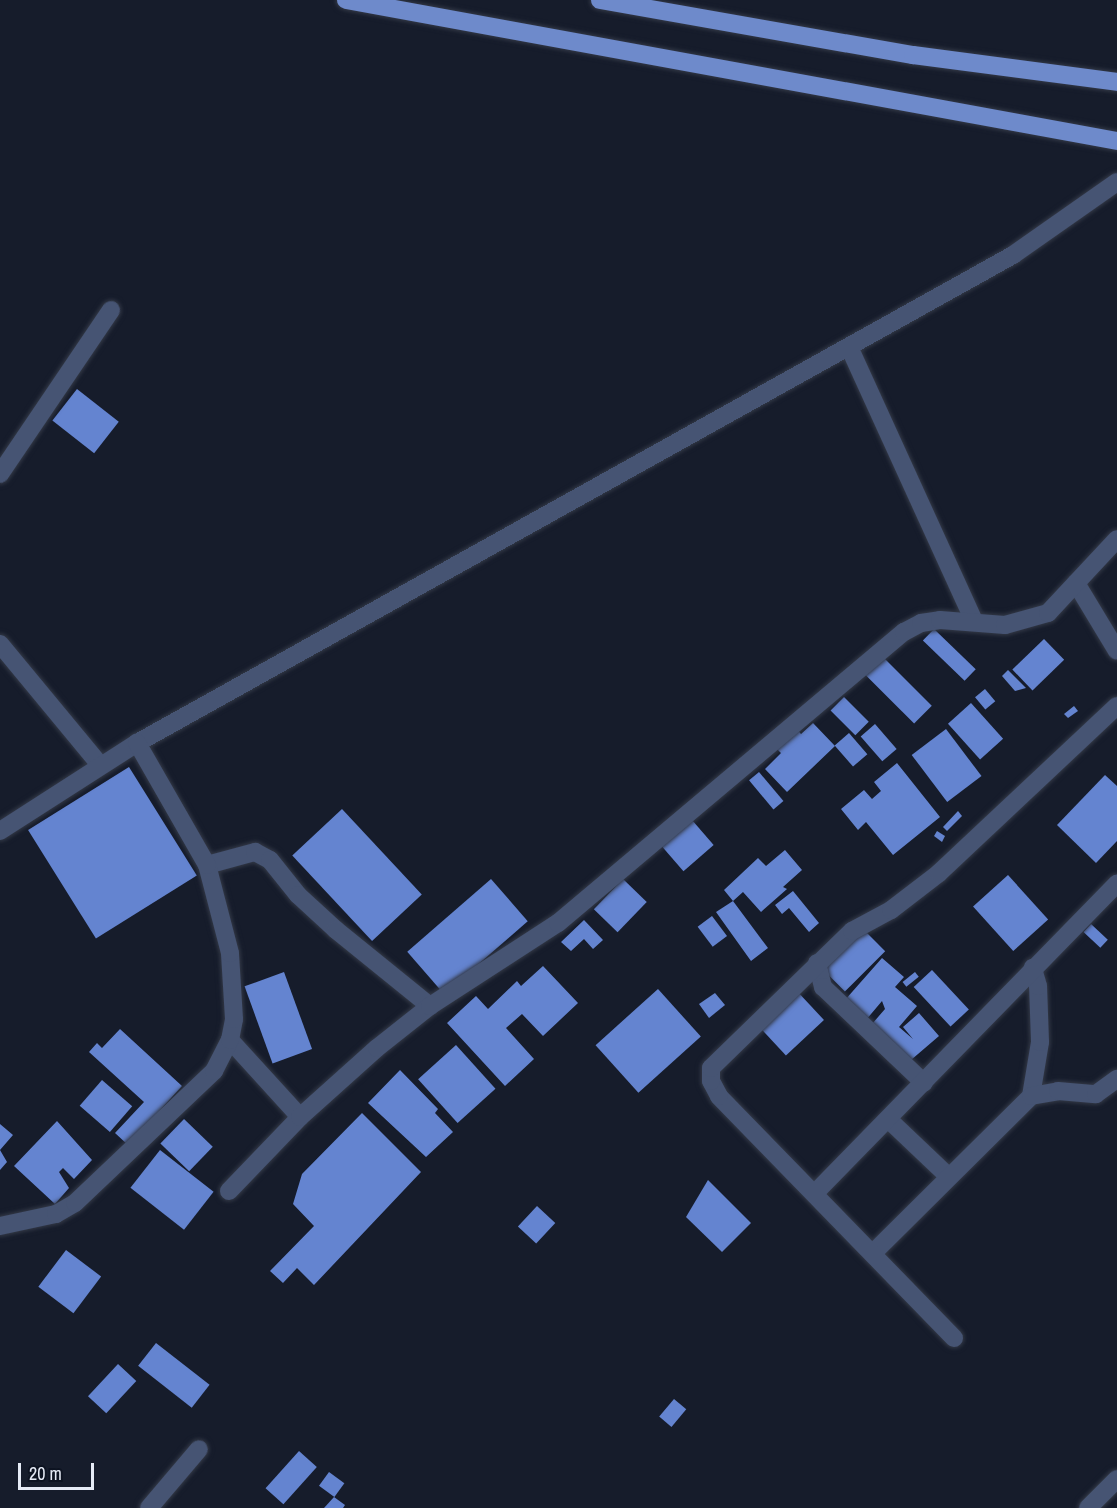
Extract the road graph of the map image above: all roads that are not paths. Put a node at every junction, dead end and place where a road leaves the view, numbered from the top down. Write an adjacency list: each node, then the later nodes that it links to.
1 (346, 0): 4 (main road)
2 (600, 0): 3 (main road)
3 (1117, 82)
4 (1117, 141)
5 (1117, 182): 7 (street)
6 (111, 310): 8 (street)
7 (850, 349): 11 (street); 15 (street)
8 (0, 474)
9 (1117, 539): 10 (street)
10 (1076, 583): 11 (street); 13 (street)
11 (974, 621): 22 (street)
12 (0, 644): 16 (street)
13 (1117, 651)
14 (1117, 706): 20 (street)
15 (138, 742): 16 (street); 18 (street)
16 (100, 765): 17 (street)
17 (0, 831)
18 (207, 865): 22 (street); 23 (street)
19 (1117, 884): 21 (street)
20 (817, 963): 25 (street); 31 (street)
21 (1033, 968): 25 (street); 26 (street)
22 (430, 1006): 27 (street)
23 (230, 1040): 27 (street); 32 (street)
24 (1117, 1079): 26 (street)
25 (924, 1083): 28 (street)
26 (1031, 1096): 29 (street)
27 (300, 1117): 30 (street)
28 (889, 1120): 29 (street); 31 (street)
29 (946, 1175): 33 (street)
30 (229, 1191)
31 (816, 1192): 33 (street)
32 (0, 1226)
33 (874, 1252): 34 (street)
34 (954, 1338)
35 (199, 1449): 37 (street)
36 (1117, 1479): 38 (street)
37 (149, 1508)
38 (1088, 1508)

